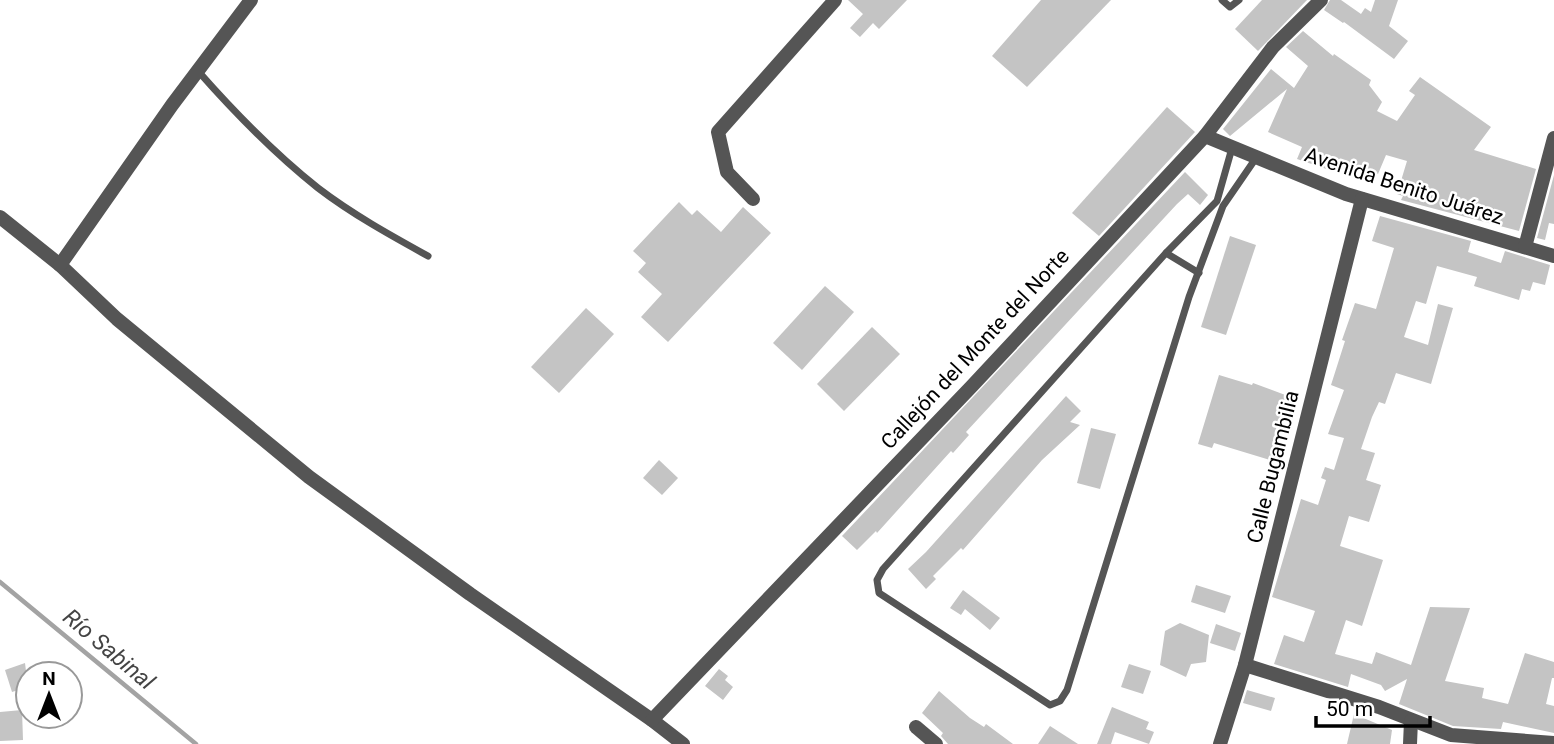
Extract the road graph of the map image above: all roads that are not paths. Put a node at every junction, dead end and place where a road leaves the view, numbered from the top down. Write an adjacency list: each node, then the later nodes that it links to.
1 (251, 0): 6 (street)
2 (835, 0): 12 (street)
3 (1222, 0): 4 (lane)
4 (1239, 0)
5 (1321, 0): 7 (street, Callejón del Monte del Norte)
6 (198, 71): 17 (lane); 19 (street)
7 (1205, 136): 9 (street, Avenida Benito Juárez); 22 (street, Callejón del Monte del Norte)
8 (1554, 138): 15 (street)
9 (1232, 147): 10 (street, Avenida Benito Juárez); 13 (lane)
10 (1256, 158): 11 (street, Avenida Benito Juárez); 13 (lane)
11 (1363, 199): 15 (street, Avenida Benito Juárez); 21 (street, Calle Bugambilia)
12 (753, 200)
13 (1220, 203): 16 (lane); 20 (lane)
14 (0, 217): 19 (street)
15 (1525, 247): 18 (street, Avenida Benito Juárez)
16 (1166, 253): 20 (lane); 20 (lane)
17 (428, 256)
18 (1554, 256)
19 (61, 265): 22 (street)
20 (1199, 273)
21 (1245, 665): 23 (street); 28 (street, Calle Bugambilia)
22 (652, 720): 26 (street)
23 (1411, 721): 25 (street); 29 (street)
24 (916, 727): 27 (street)
25 (1554, 743)
26 (682, 744)
27 (936, 744)
28 (1220, 744)
29 (1410, 744)

